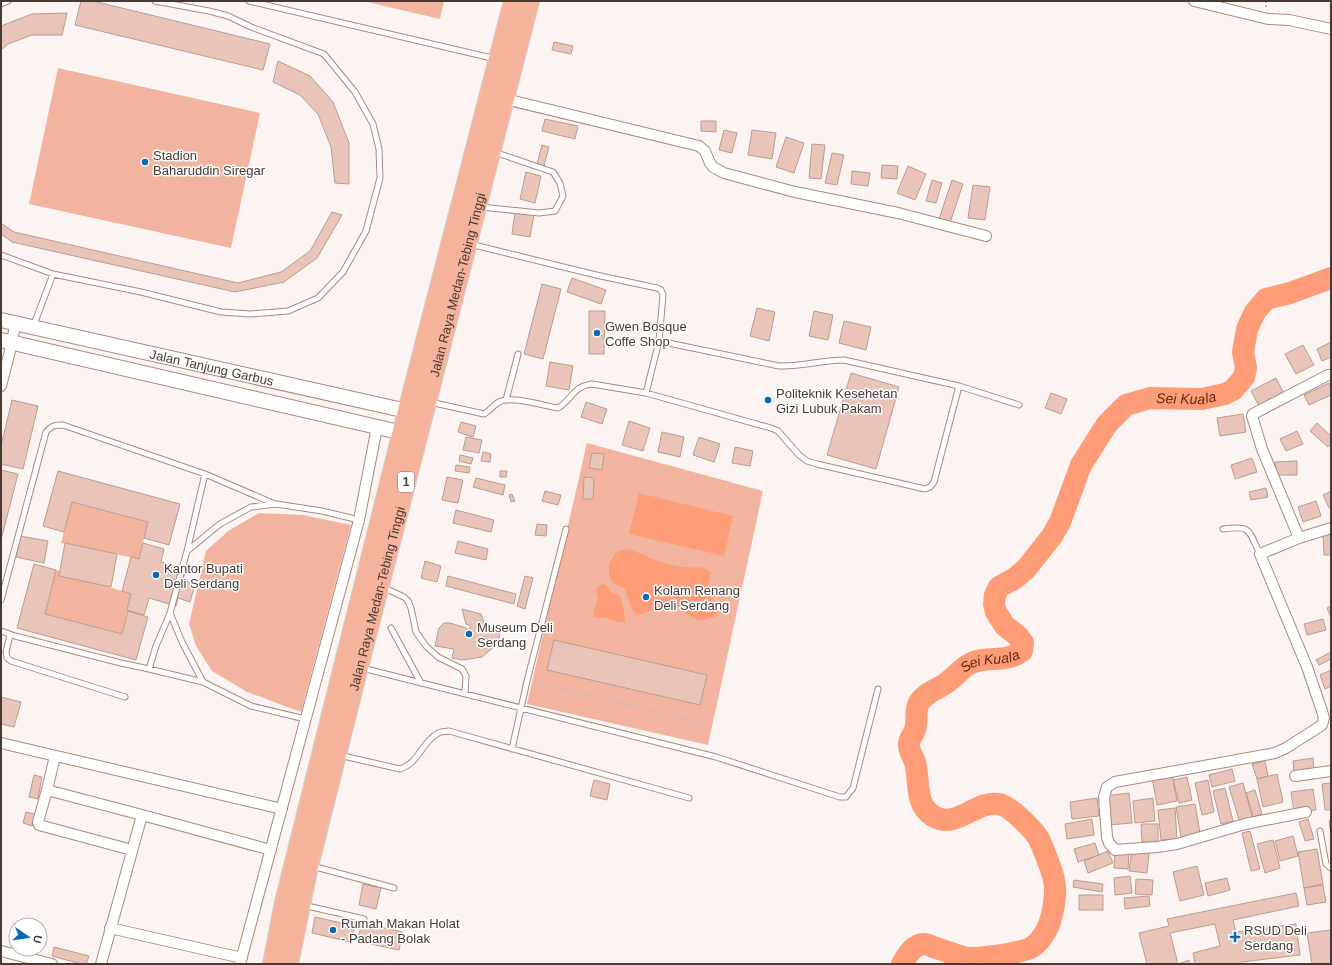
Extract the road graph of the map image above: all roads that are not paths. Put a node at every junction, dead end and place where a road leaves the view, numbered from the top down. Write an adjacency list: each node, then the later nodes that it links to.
1 (8, 1): 8 (lane)
2 (155, 1): 7 (lane)
3 (249, 1): 11 (lane)
4 (513, 1): 11 (highway, Jalan Raya Medan-Tebing Tinggi / 1)
5 (530, 1): 11 (highway, Jalan Raya Medan-Tebing Tinggi / 1)
6 (1194, 1): 9 (street)
7 (169, 2): 18 (lane)
8 (1, 4)
9 (1229, 5): 10 (street)
10 (1331, 30)
11 (506, 62): 12 (highway, Jalan Raya Medan-Tebing Tinggi / 1); 31 (highway, Jalan Raya Medan-Tebing Tinggi / 1)
12 (505, 99): 13 (highway, Jalan Raya Medan-Tebing Tinggi / 1); 15 (street)
13 (492, 151): 14 (highway, Jalan Raya Medan-Tebing Tinggi / 1); 14 (lane)
14 (477, 207): 16 (highway, Jalan Raya Medan-Tebing Tinggi / 1)
15 (986, 236)
16 (467, 244): 22 (lane); 31 (highway, Jalan Raya Medan-Tebing Tinggi / 1)
17 (1, 255): 18 (lane)
18 (52, 274): 21 (lane)
19 (1, 320): 20 (street, Jalan Tanjung Garbus)
20 (15, 324): 21 (street, Jalan Tanjung Garbus); 23 (street)
21 (32, 328): 31 (street, Jalan Tanjung Garbus)
22 (660, 341): 27 (lane); 28 (lane)
23 (6, 342): 26 (street); 32 (street, Jalan Tanjung Garbus)
24 (518, 354): 29 (lane)
25 (1331, 375): 40 (street)
26 (1, 386)
27 (959, 386): 28 (lane); 30 (lane)
28 (646, 393): 29 (lane)
29 (506, 400): 31 (lane)
30 (1018, 405)
31 (419, 409): 33 (highway, Jalan Raya Medan-Tebing Tinggi / 1)
32 (377, 427): 33 (street, Jalan Tanjung Garbus); 36 (street)
33 (410, 434): 43 (highway, Jalan Raya Medan-Tebing Tinggi / 1); 82 (highway, Jalan Raya Medan-Tebing Tinggi / 1)
34 (205, 474): 35 (lane); 41 (lane); 44 (lane)
35 (276, 504): 36 (lane); 41 (lane)
36 (359, 520): 57 (street)
37 (1331, 528): 40 (street)
38 (566, 529): 56 (lane)
39 (1223, 529): 42 (lane)
40 (1299, 538): 42 (street)
41 (187, 551): 45 (lane)
42 (1260, 554): 67 (street)
43 (379, 586): 49 (highway, Jalan Raya Medan-Tebing Tinggi / 1); 54 (lane)
44 (1, 600)
45 (170, 612): 50 (lane); 51 (lane)
46 (391, 628): 52 (lane)
47 (1, 631): 48 (lane)
48 (10, 635): 50 (lane); 55 (lane)
49 (359, 667): 52 (lane); 60 (highway, Jalan Raya Medan-Tebing Tinggi / 1)
50 (149, 669): 51 (lane)
51 (203, 682): 57 (lane)
52 (421, 683): 54 (lane)
53 (878, 689): 56 (lane)
54 (465, 694): 56 (lane)
55 (125, 697)
56 (521, 708): 59 (lane)
57 (305, 719): 66 (street)
58 (1, 743): 61 (street)
59 (512, 749): 60 (lane); 65 (lane)
60 (337, 754): 72 (highway, Jalan Raya Medan-Tebing Tinggi / 1)
61 (55, 756): 64 (street); 66 (street)
62 (1331, 770): 63 (street)
63 (1295, 776)
64 (47, 790): 68 (street); 70 (street)
65 (689, 798)
66 (282, 809): 71 (street)
67 (1306, 812)
68 (142, 815): 70 (street); 71 (street)
69 (1320, 832): 73 (lane)
70 (132, 850): 77 (street)
71 (271, 850): 79 (street)
72 (309, 866): 74 (lane); 75 (highway, Jalan Raya Medan-Tebing Tinggi / 1)
73 (1331, 868)
74 (394, 888)
75 (300, 905): 76 (lane); 83 (highway, Jalan Raya Medan-Tebing Tinggi / 1)
76 (364, 919)
77 (110, 928): 79 (street); 81 (street)
78 (1, 951): 80 (street)
79 (241, 961)
80 (52, 964)
81 (101, 964)
82 (272, 964)
83 (289, 964)

